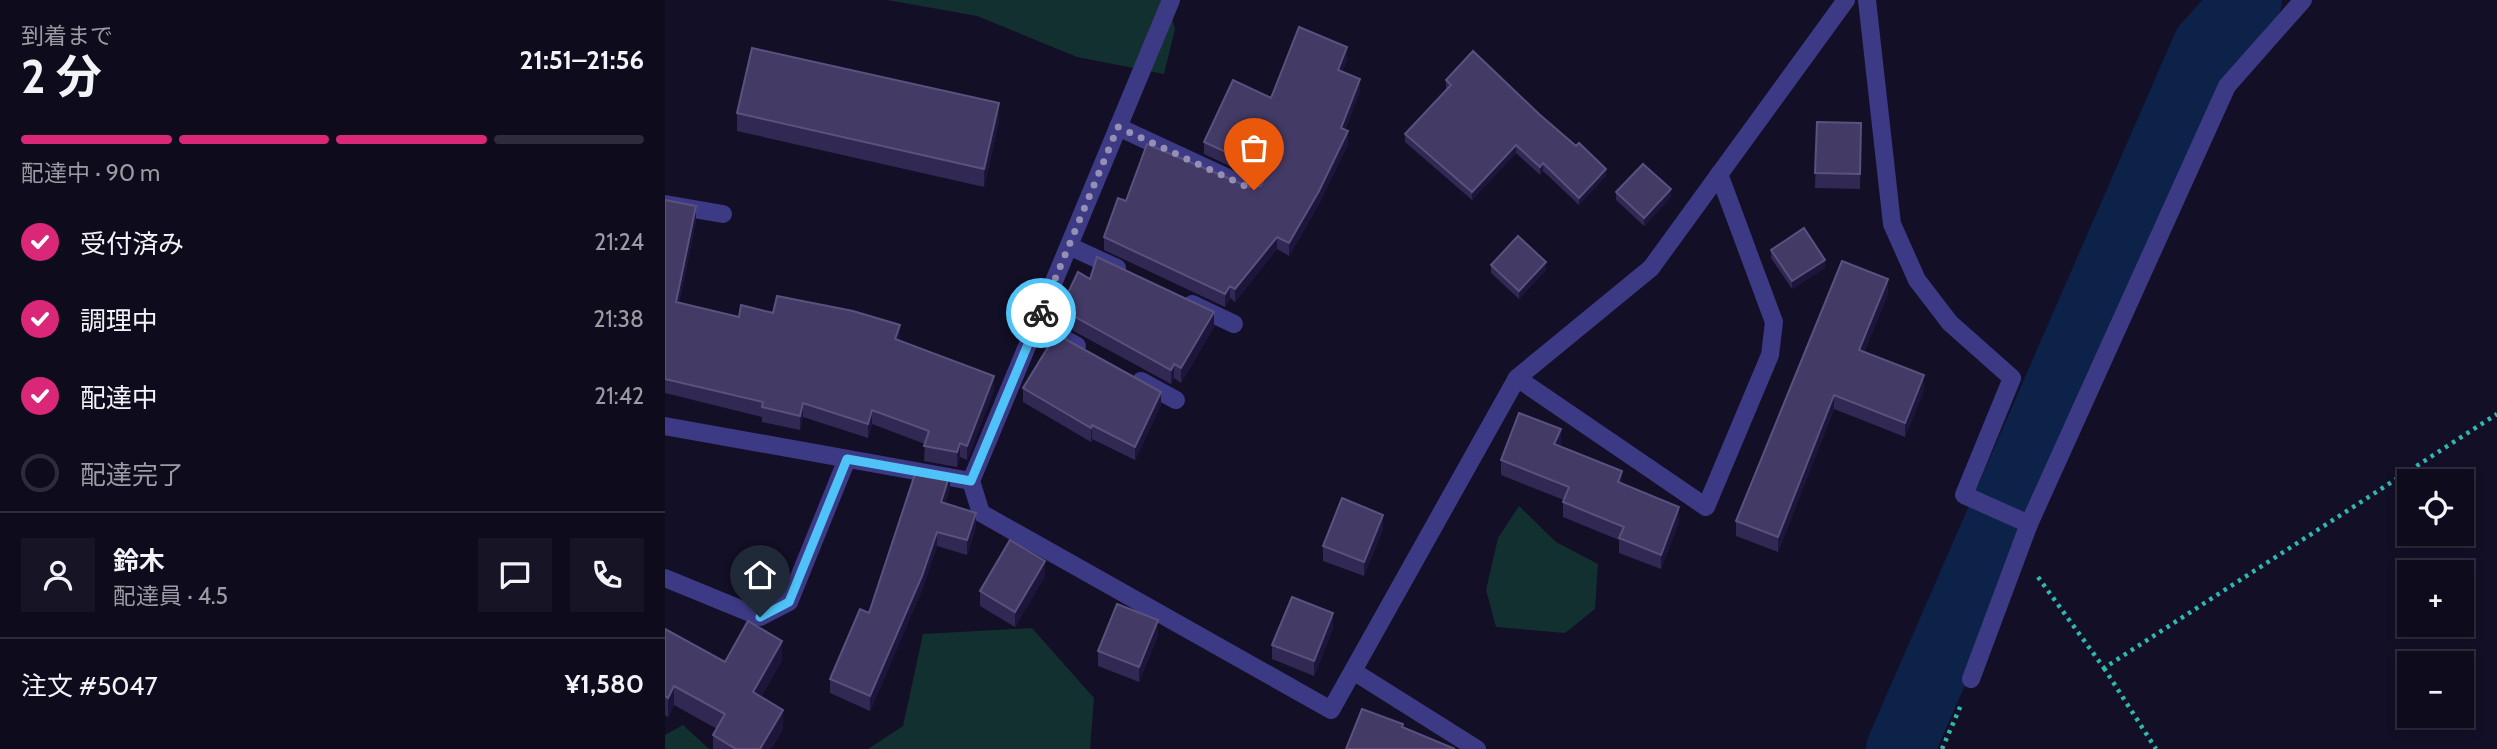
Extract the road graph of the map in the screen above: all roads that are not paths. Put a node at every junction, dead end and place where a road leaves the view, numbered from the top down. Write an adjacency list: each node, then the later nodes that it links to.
1 (1171, 0): 5 (street)
2 (1846, 0): 6 (street)
3 (1867, 0): 22 (street)
4 (2303, 0): 22 (street)
5 (1118, 127): 7 (street); 10 (street)
6 (1719, 174): 17 (street); 17 (street)
7 (1254, 190)
8 (665, 204): 9 (street)
9 (723, 214)
10 (1069, 246): 11 (street); 13 (street)
11 (1128, 274)
12 (1175, 296): 14 (street)
13 (1037, 324): 15 (street); 21 (street)
14 (1234, 324)
15 (1095, 356)
16 (1129, 375): 18 (street)
17 (1517, 378): 24 (street)
18 (1175, 400)
19 (665, 426): 20 (street)
20 (847, 459): 21 (street); 23 (street)
21 (971, 481): 24 (street)
22 (2029, 524): 25 (street)
23 (665, 578)
24 (1353, 671): 26 (street)
25 (1972, 679)
26 (1477, 749)

